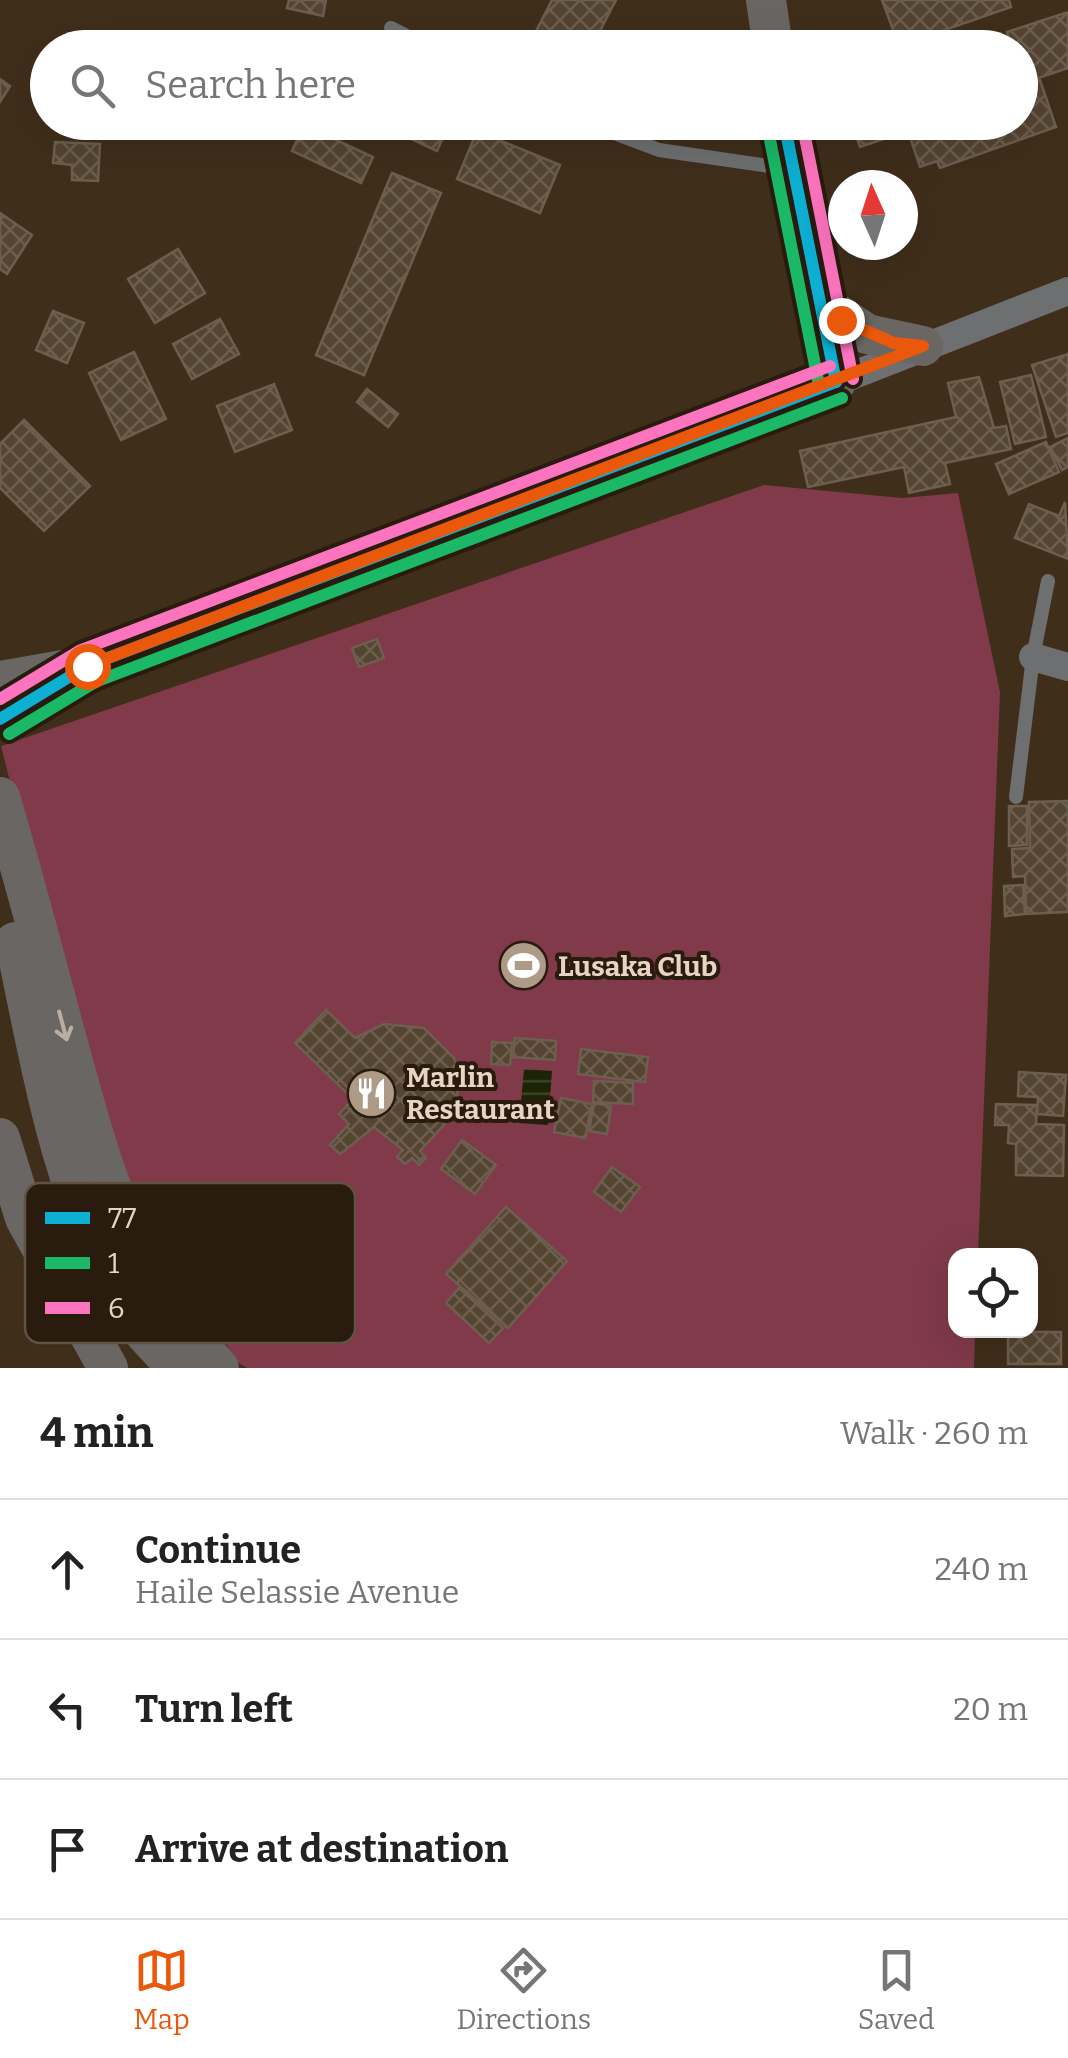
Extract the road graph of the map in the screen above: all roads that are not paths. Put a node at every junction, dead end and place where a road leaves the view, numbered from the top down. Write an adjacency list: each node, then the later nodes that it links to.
1 (766, 0): 4 (main road)
2 (391, 28): 3 (lane)
3 (395, 30)
4 (770, 30)
5 (633, 140): 7 (lane)
6 (787, 140): 7 (main road)
7 (791, 169): 9 (main road)
8 (1068, 291): 10 (street)
9 (820, 311): 10 (main road); 11 (main road); 12 (main road)
10 (923, 346): 11 (street)
11 (836, 382): 12 (main road)
12 (756, 412): 15 (main road)
13 (1048, 581): 14 (lane)
14 (1033, 657): 16 (street); 19 (lane)
15 (87, 666): 17 (main road); 18 (main road)
16 (1068, 666)
17 (0, 681)
18 (0, 719)
19 (1016, 796)
20 (0, 797): 26 (main road, one-way to 26)
21 (0, 880): 25 (main road)
22 (0, 988): 24 (main road)
23 (0, 1138): 27 (main road)
24 (46, 1183)
25 (71, 1183)
26 (108, 1183)
27 (25, 1215)
28 (94, 1343): 32 (main road)
29 (123, 1343): 33 (main road)
30 (156, 1343): 34 (main road)
31 (196, 1343): 35 (main road, one-way to 35)
32 (108, 1368)
33 (144, 1368)
34 (177, 1368)
35 (219, 1368)

